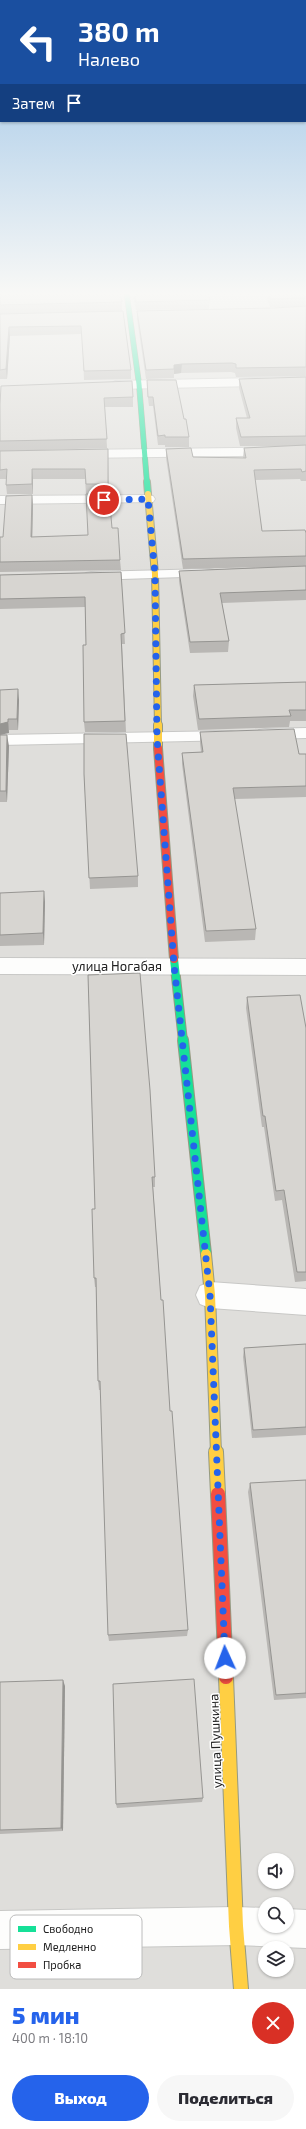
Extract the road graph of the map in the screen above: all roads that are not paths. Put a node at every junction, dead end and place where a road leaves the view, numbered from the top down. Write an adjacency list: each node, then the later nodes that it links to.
1 (139, 389): 3 (street, улица Пушкина)
2 (306, 451): 3 (street)
3 (144, 453): 4 (street); 5 (street, улица Пушкина)
4 (68, 454)
5 (148, 499): 6 (street); 8 (street, улица Пушкина)
6 (0, 500)
7 (226, 573): 8 (street)
8 (155, 574): 9 (street); 11 (street, улица Пушкина)
9 (78, 577)
10 (306, 733): 11 (street)
11 (157, 738): 12 (street); 13 (street, улица Пушкина)
12 (0, 740)
13 (174, 965): 14 (street, улица Ногабая); 15 (street, улица Ногабая); 16 (street, улица Пушкина)
14 (0, 966)
15 (306, 967)
16 (210, 1295): 17 (street); 18 (street, улица Пушкина)
17 (306, 1302)
18 (236, 1926): 19 (street); 20 (street); 23 (street, улица Пушкина)
19 (142, 1928)
20 (306, 1929)
21 (0, 1930): 22 (street)
22 (10, 1930)
23 (240, 1989)

